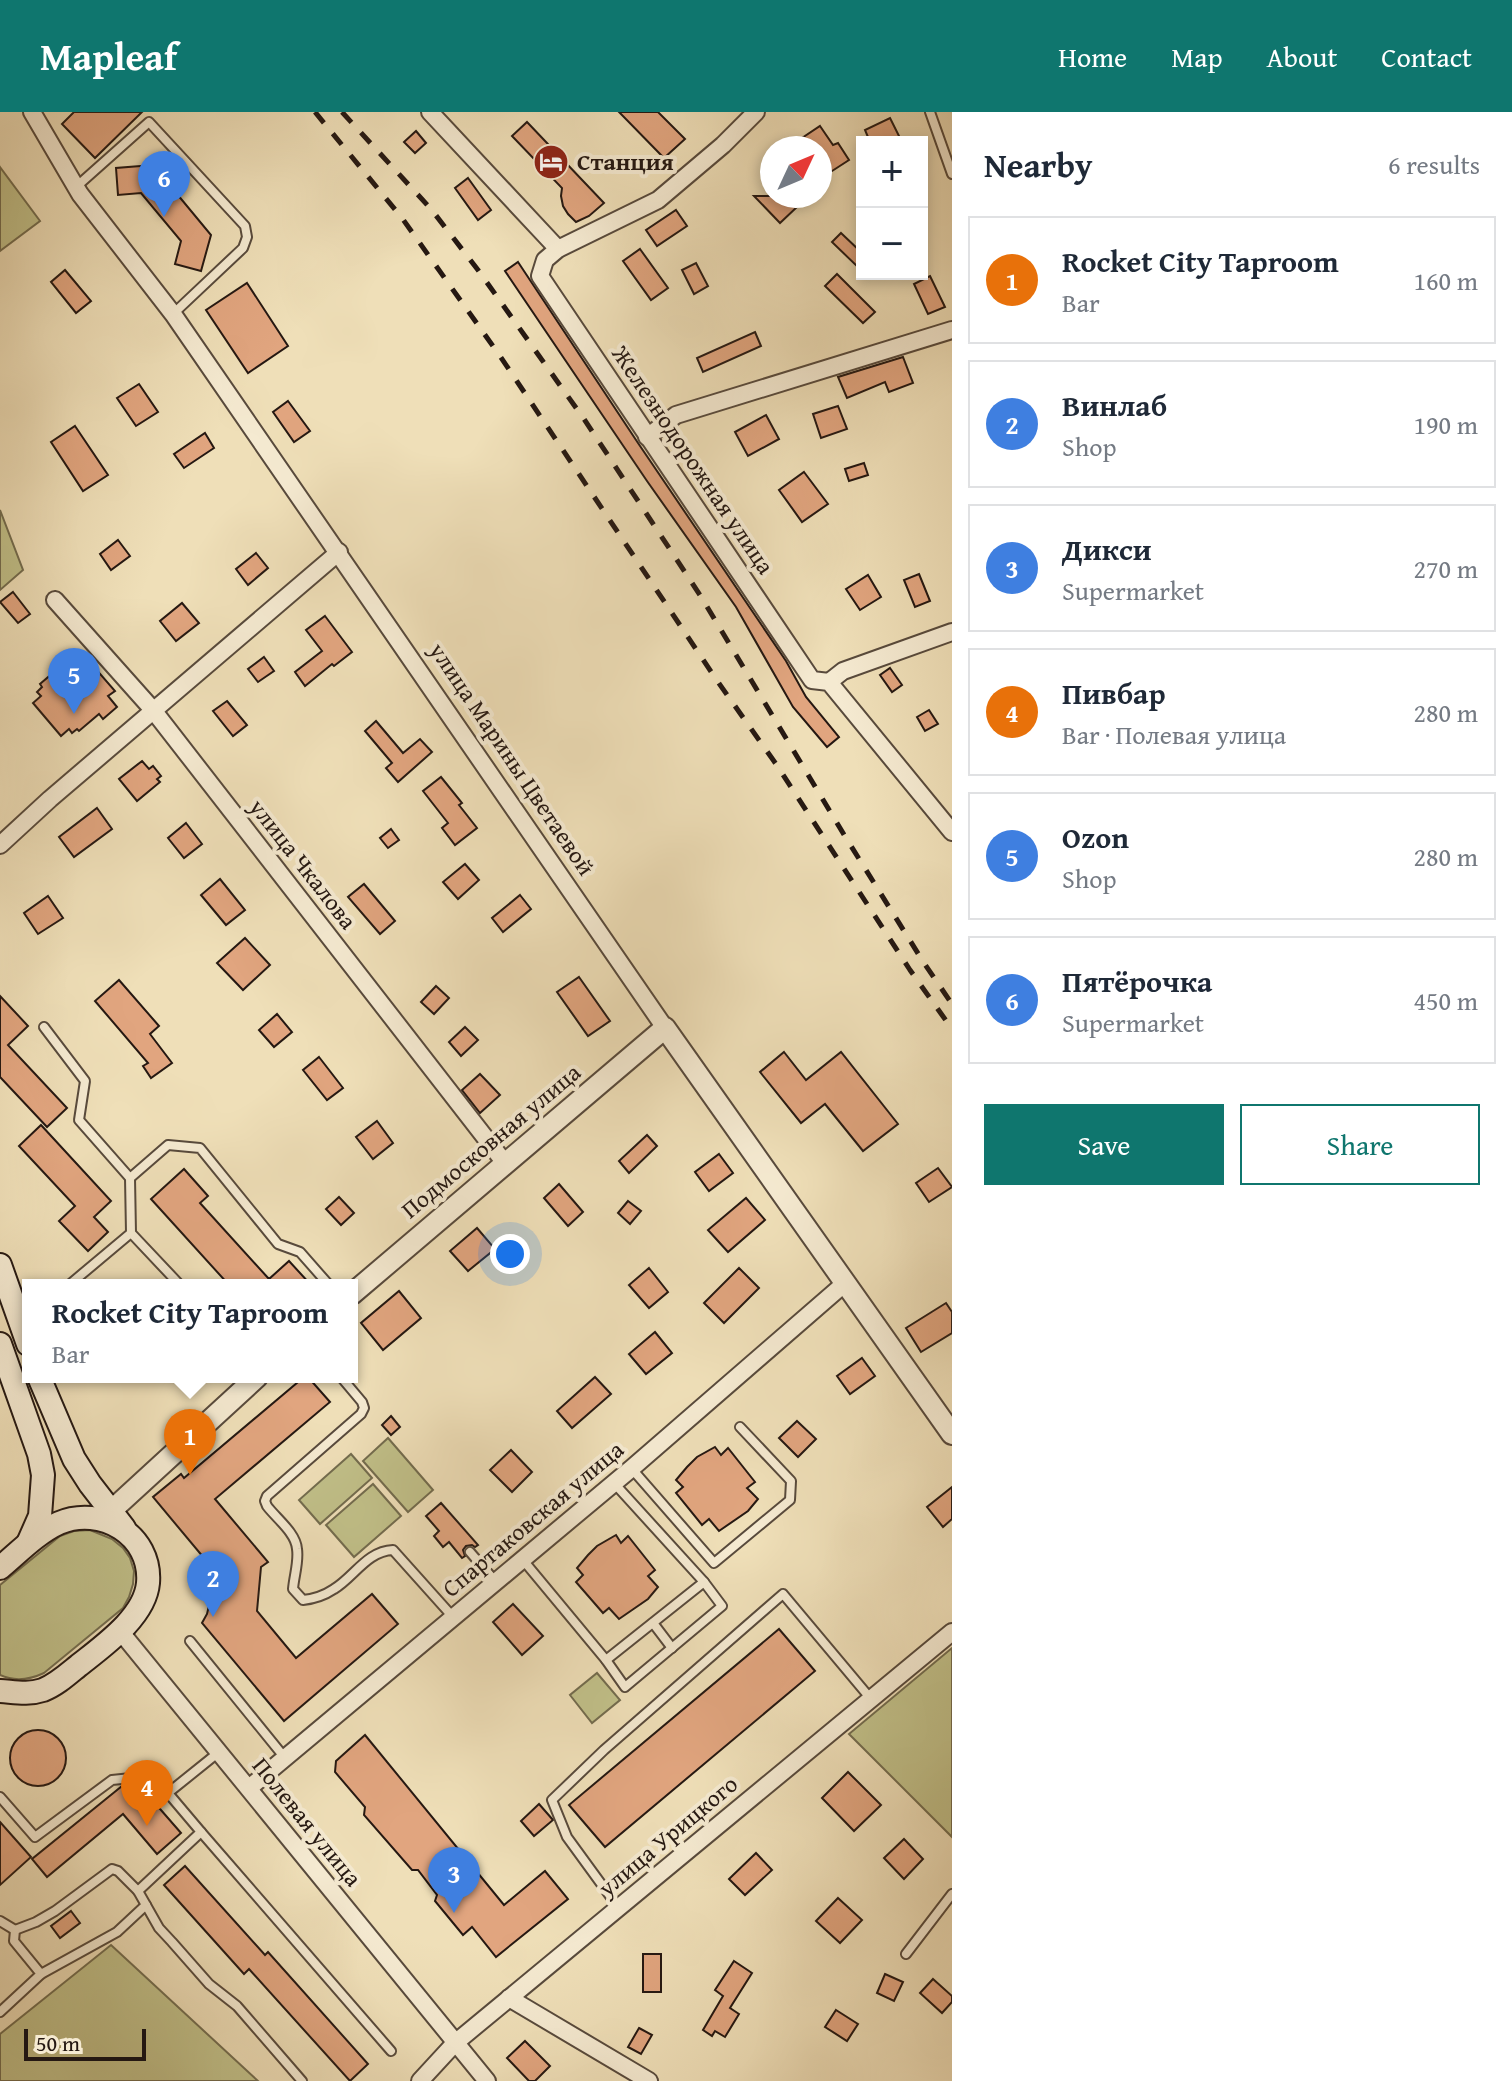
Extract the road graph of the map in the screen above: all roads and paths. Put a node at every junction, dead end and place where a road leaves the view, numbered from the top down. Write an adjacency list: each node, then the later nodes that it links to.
1 (32, 112): 6 (street, улица Марины Цветаевой)
2 (430, 112): 7 (street)
3 (756, 112): 7 (street)
4 (930, 112): 5 (lane)
5 (952, 174)
6 (76, 187): 8 (street, улица Марины Цветаевой); 8 (lane)
7 (558, 249): 10 (street, Железнодорожная улица)
8 (173, 314): 11 (street, улица Марины Цветаевой)
9 (952, 330): 10 (street)
10 (647, 437): 14 (street, Железнодорожная улица)
11 (339, 552): 15 (street); 19 (street, улица Марины Цветаевой)
12 (55, 600): 15 (street, улица Чкалова)
13 (952, 632): 14 (street)
14 (829, 682): 16 (street, Железнодорожная улица)
15 (153, 710): 17 (street); 20 (street, улица Чкалова)
16 (952, 832)
17 (0, 845)
18 (44, 1027): 21 (lane)
19 (665, 1028): 20 (street, Подмосковная улица); 27 (street, улица Марины Цветаевой)
20 (505, 1163): 28 (street, Подмосковная улица)
21 (130, 1178): 22 (lane); 26 (lane)
22 (131, 1233): 24 (lane); 25 (lane)
23 (0, 1265): 29 (main road)
24 (76, 1279)
25 (174, 1279)
26 (324, 1279)
27 (844, 1284): 35 (street, улица Марины Цветаевой); 36 (street, Спартаковская улица)
28 (358, 1289)
29 (22, 1320)
30 (0, 1344): 40 (main road)
31 (42, 1383): 38 (main road)
32 (250, 1383): 38 (street)
33 (346, 1383): 46 (lane)
34 (740, 1427): 36 (lane)
35 (952, 1434)
36 (632, 1468): 37 (street, Спартаковская улица)
37 (614, 1483): 42 (street, Спартаковская улица); 45 (lane)
38 (111, 1511): 39 (main road)
39 (124, 1529): 40 (main road); 48 (main road)
40 (27, 1545): 43 (main road)
41 (470, 1552): 44 (lane)
42 (523, 1560): 44 (street, Спартаковская улица); 52 (lane)
43 (0, 1568)
44 (496, 1582): 46 (street, Спартаковская улица)
45 (704, 1582): 47 (lane); 51 (lane)
46 (453, 1617): 56 (street, Спартаковская улица)
47 (653, 1623): 51 (lane); 52 (lane)
48 (120, 1631): 53 (main road); 55 (street, Полевая улица)
49 (952, 1632): 54 (street, улица Урицкого)
50 (190, 1641): 56 (lane)
51 (672, 1648): 52 (lane)
52 (606, 1660)
53 (1, 1691)
54 (871, 1699): 64 (street, улица Урицкого); 64 (lane)
55 (219, 1752): 57 (street, Полевая улица); 58 (lane)
56 (285, 1758): 57 (street, Спартаковская улица)
57 (249, 1788): 71 (street, Полевая улица)
58 (168, 1793): 59 (lane); 60 (lane)
59 (0, 1797)
60 (201, 1832): 61 (lane); 72 (lane)
61 (138, 1891): 63 (lane); 66 (lane)
62 (952, 1894): 67 (lane)
63 (146, 1905): 68 (lane); 73 (lane)
64 (618, 1908): 69 (street, улица Урицкого)
65 (0, 1921): 66 (lane)
66 (15, 1930): 68 (lane)
67 (906, 1954)
68 (41, 1974): 70 (lane)
69 (509, 1998): 71 (street, улица Урицкого); 76 (street)
70 (0, 2012)
71 (455, 2043): 74 (street, улица Урицкого); 75 (street, Полевая улица)
72 (391, 2051)
73 (302, 2081)
74 (420, 2081)
75 (487, 2081)
76 (649, 2081)

